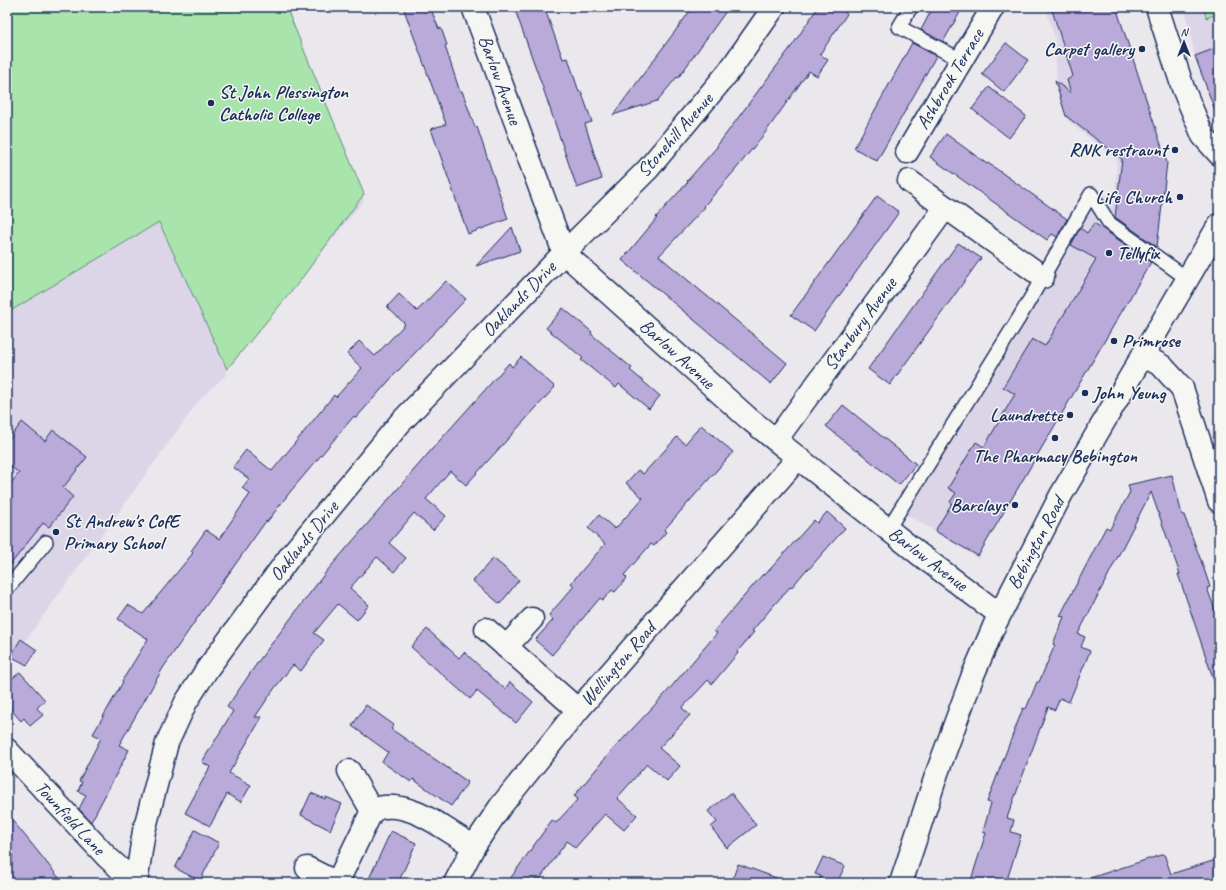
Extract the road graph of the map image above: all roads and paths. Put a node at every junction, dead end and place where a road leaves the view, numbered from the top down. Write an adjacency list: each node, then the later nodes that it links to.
1 (473, 7): 12 (street, Barlow Avenue)
2 (774, 7): 12 (street, Stonehill Avenue)
3 (911, 7): 6 (lane)
4 (993, 7): 6 (street, Ashbrook Terrace)
5 (1157, 7): 8 (street)
6 (961, 60): 7 (street, Ashbrook Terrace)
7 (907, 152)
8 (1219, 154)
9 (909, 181): 10 (street)
10 (945, 208): 13 (street); 16 (street, Stanbury Avenue)
11 (1219, 225): 14 (street, Bebington Road)
12 (564, 253): 16 (street, Barlow Avenue); 32 (street, Oaklands Drive)
13 (1044, 277): 14 (lane); 19 (lane)
14 (1188, 279): 15 (street, Bebington Road)
15 (1143, 355): 18 (street); 22 (street, Bebington Road)
16 (776, 440): 17 (street, Barlow Avenue)
17 (798, 458): 19 (street, Barlow Avenue); 26 (street, Wellington Road)
18 (1219, 501)
19 (888, 530): 22 (street, Barlow Avenue)
20 (46, 542): 21 (lane)
21 (7, 589)
22 (999, 614): 35 (street, Bebington Road)
23 (532, 620): 25 (street)
24 (486, 630): 25 (street)
25 (506, 647): 26 (street)
26 (578, 710): 30 (street, Wellington Road)
27 (7, 750): 32 (street, Townfield Lane)
28 (349, 770): 29 (street)
29 (372, 811): 30 (street); 33 (street)
30 (474, 846): 34 (street, Wellington Road)
31 (307, 868): 33 (street)
32 (136, 883)
33 (337, 883)
34 (455, 883)
35 (901, 883)

